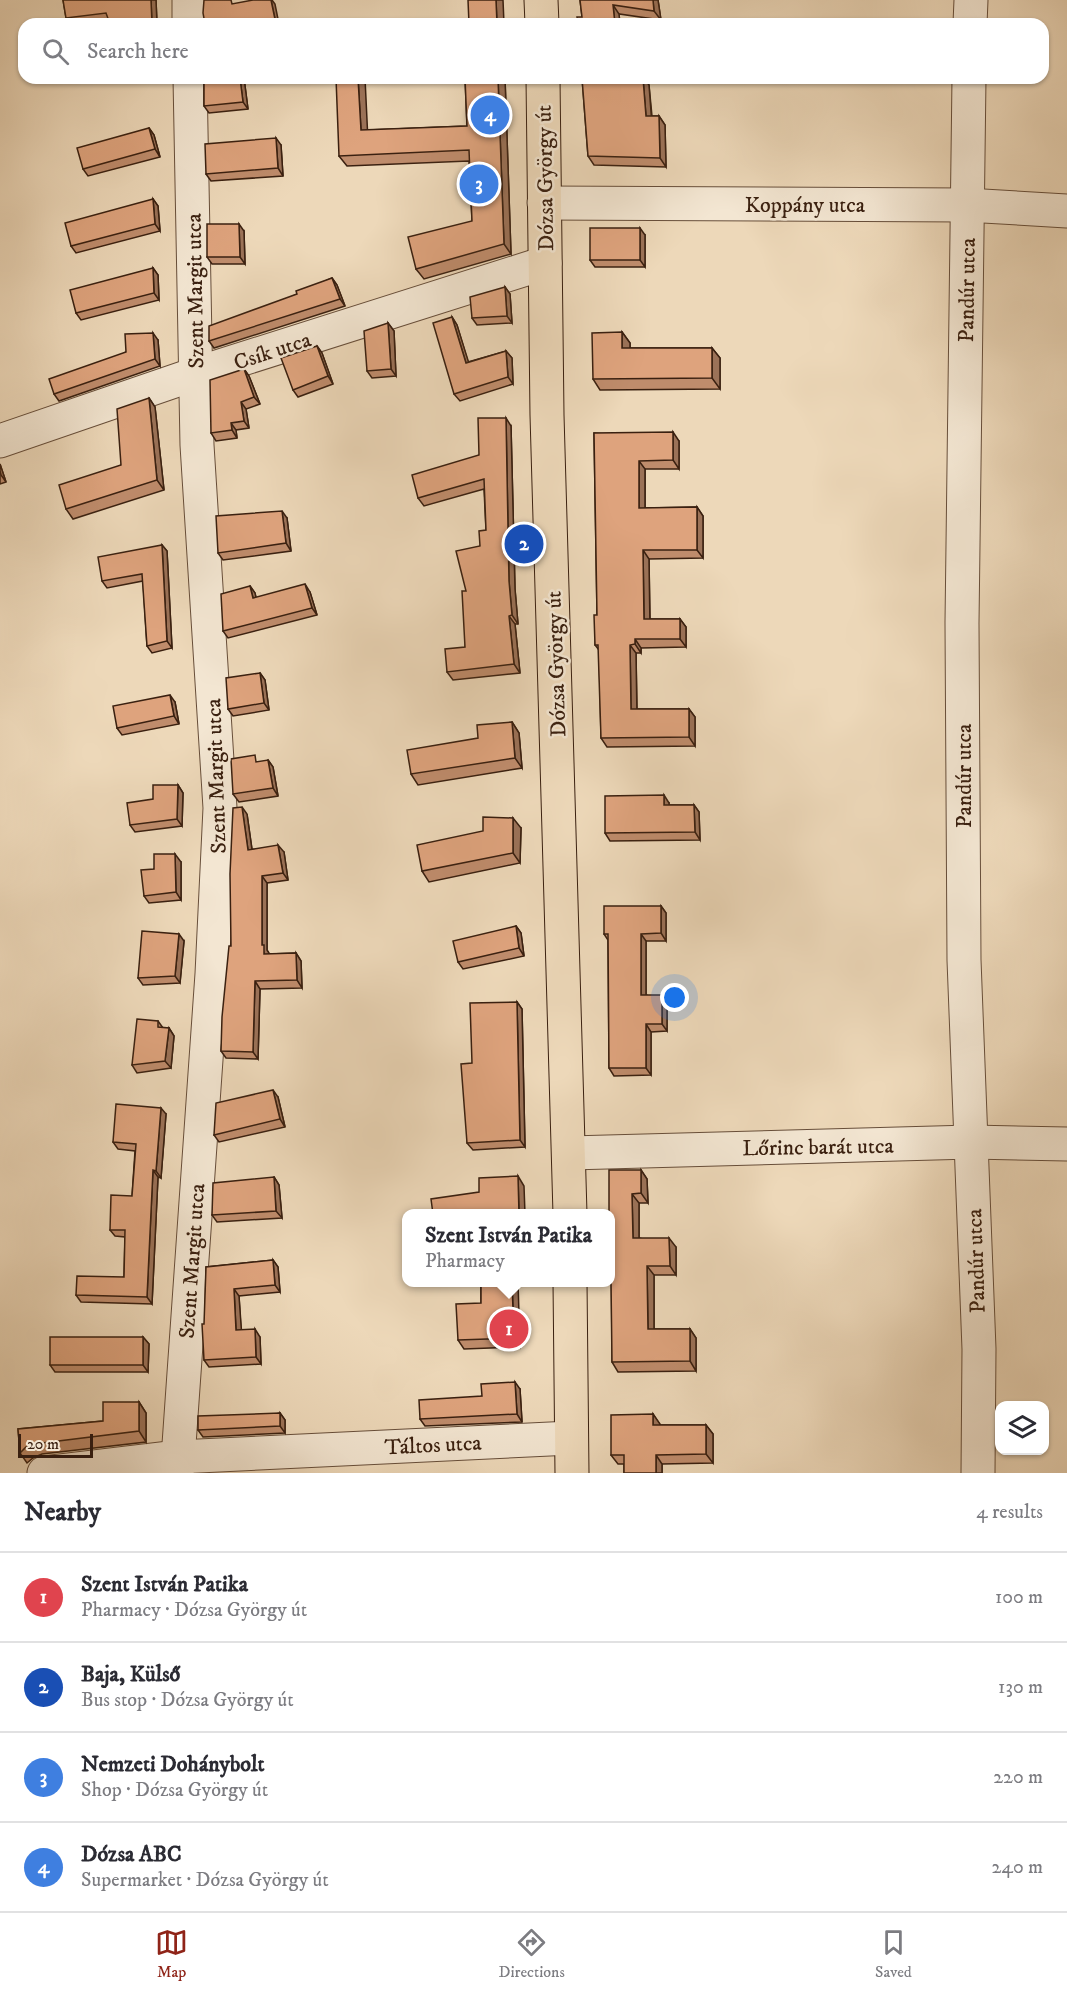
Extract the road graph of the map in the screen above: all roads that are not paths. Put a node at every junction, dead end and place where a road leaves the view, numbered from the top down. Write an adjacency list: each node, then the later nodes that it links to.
1 (189, 0): 4 (street)
2 (541, 0): 5 (main road)
3 (971, 0): 6 (street)
4 (189, 18)
5 (542, 18)
6 (970, 18)
7 (190, 84): 14 (street, Szent Margit utca)
8 (543, 84): 10 (main road, Dózsa György út)
9 (969, 84): 11 (street, Pandúr utca)
10 (544, 203): 11 (street, Koppány utca); 13 (main road, Dózsa György út)
11 (966, 205): 12 (street, Koppány utca); 16 (street, Pandúr utca)
12 (1067, 212)
13 (545, 263): 14 (street, Csík utca); 18 (main road, Dózsa György út)
14 (195, 374): 15 (street, Csík utca); 22 (street, Szent Margit utca)
15 (0, 441)
16 (971, 1142): 17 (street, Lőrinc barát utca); 18 (street, Lőrinc barát utca); 25 (street, Pandúr utca)
17 (1067, 1143)
18 (570, 1153): 19 (main road, Dózsa György út)
19 (570, 1209)
20 (570, 1287): 21 (main road)
21 (571, 1438): 22 (street, Táltos utca); 24 (main road)
22 (177, 1465): 23 (street, Táltos utca)
23 (44, 1473)
24 (572, 1473)
25 (978, 1473)

